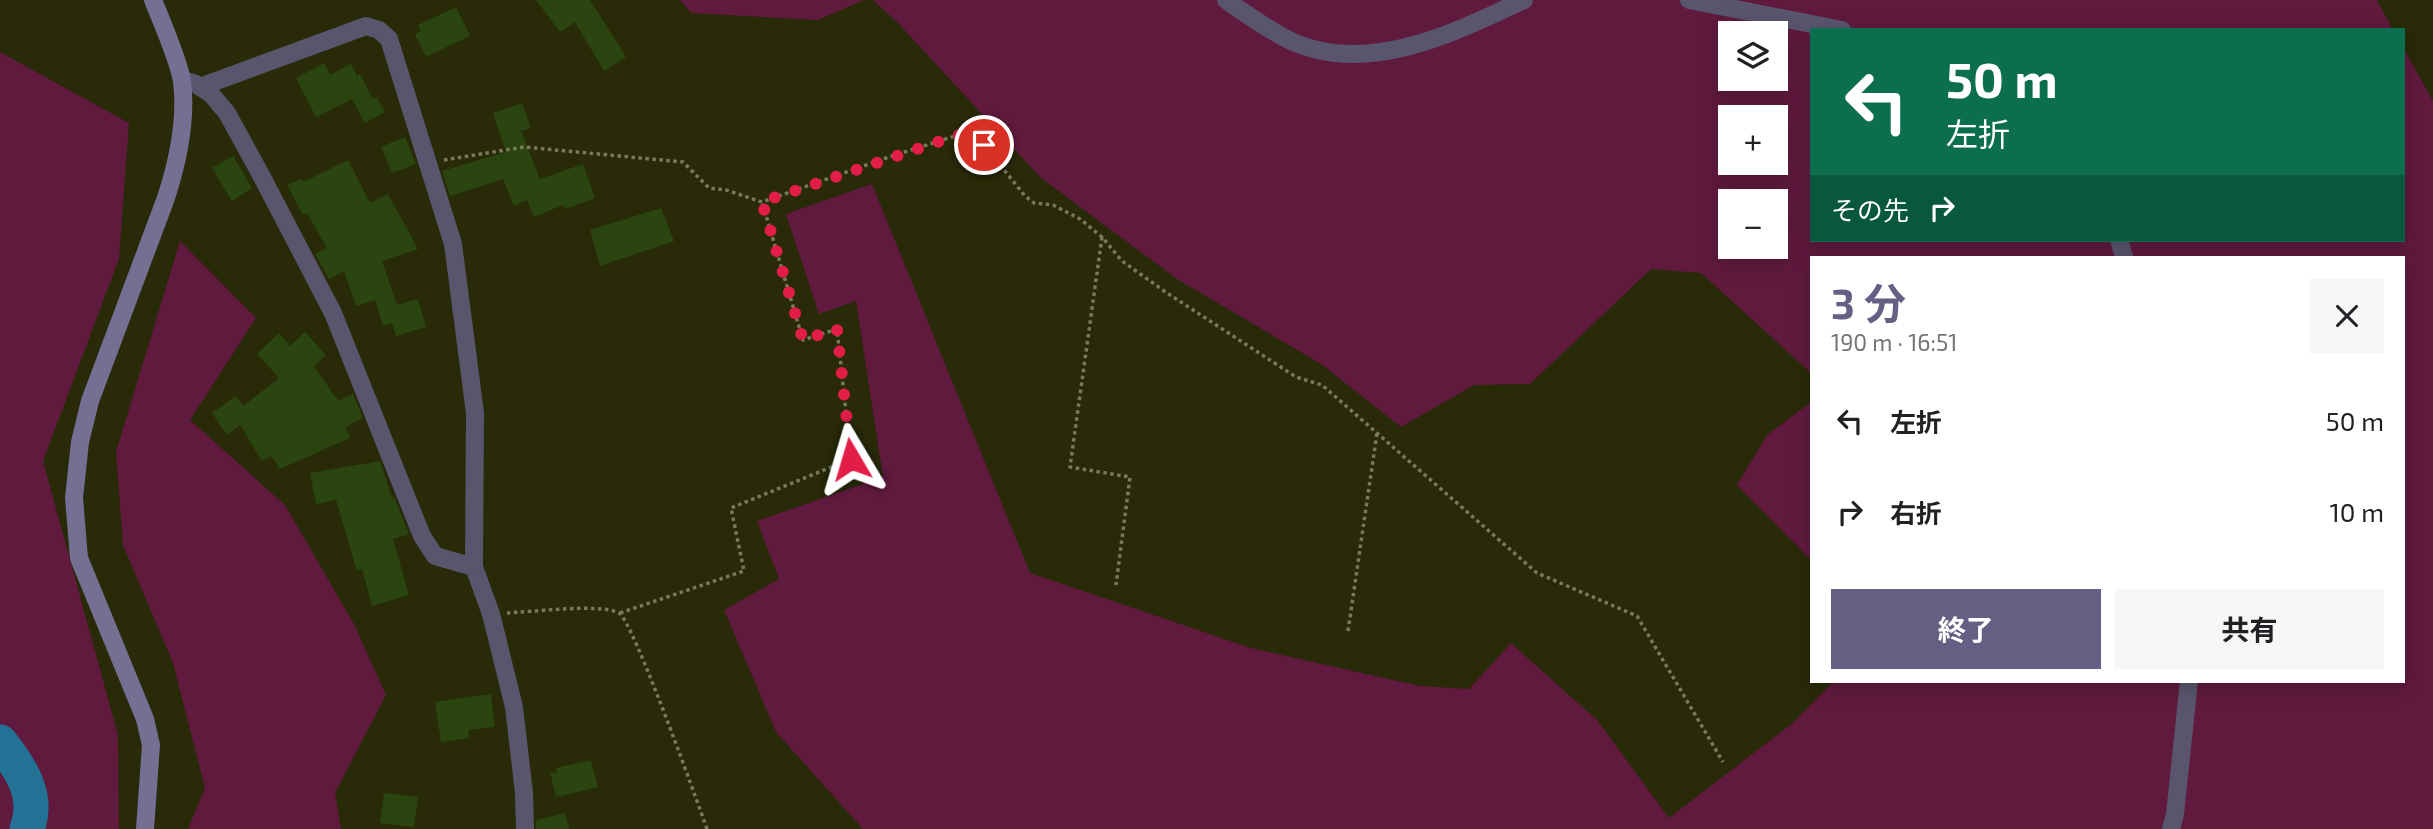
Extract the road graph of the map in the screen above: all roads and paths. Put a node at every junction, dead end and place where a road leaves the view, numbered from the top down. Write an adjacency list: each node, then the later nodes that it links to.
1 (153, 0): 6 (street)
2 (1226, 0): 3 (street)
3 (1524, 0)
4 (1689, 0): 5 (street)
5 (1832, 28)
6 (182, 80): 7 (street); 19 (street)
7 (200, 87): 8 (street); 12 (street)
8 (428, 162): 9 (path); 12 (street)
9 (762, 202): 10 (path); 14 (path)
10 (1102, 237): 11 (path); 13 (path)
11 (1377, 433): 16 (path); 18 (path)
12 (474, 567): 15 (street)
13 (1116, 585)
14 (620, 613): 15 (path); 21 (path)
15 (491, 614): 20 (street)
16 (1348, 631)
17 (2189, 683): 22 (street)
18 (1723, 762)
19 (145, 829)
20 (525, 829)
21 (707, 829)
22 (2171, 829)

